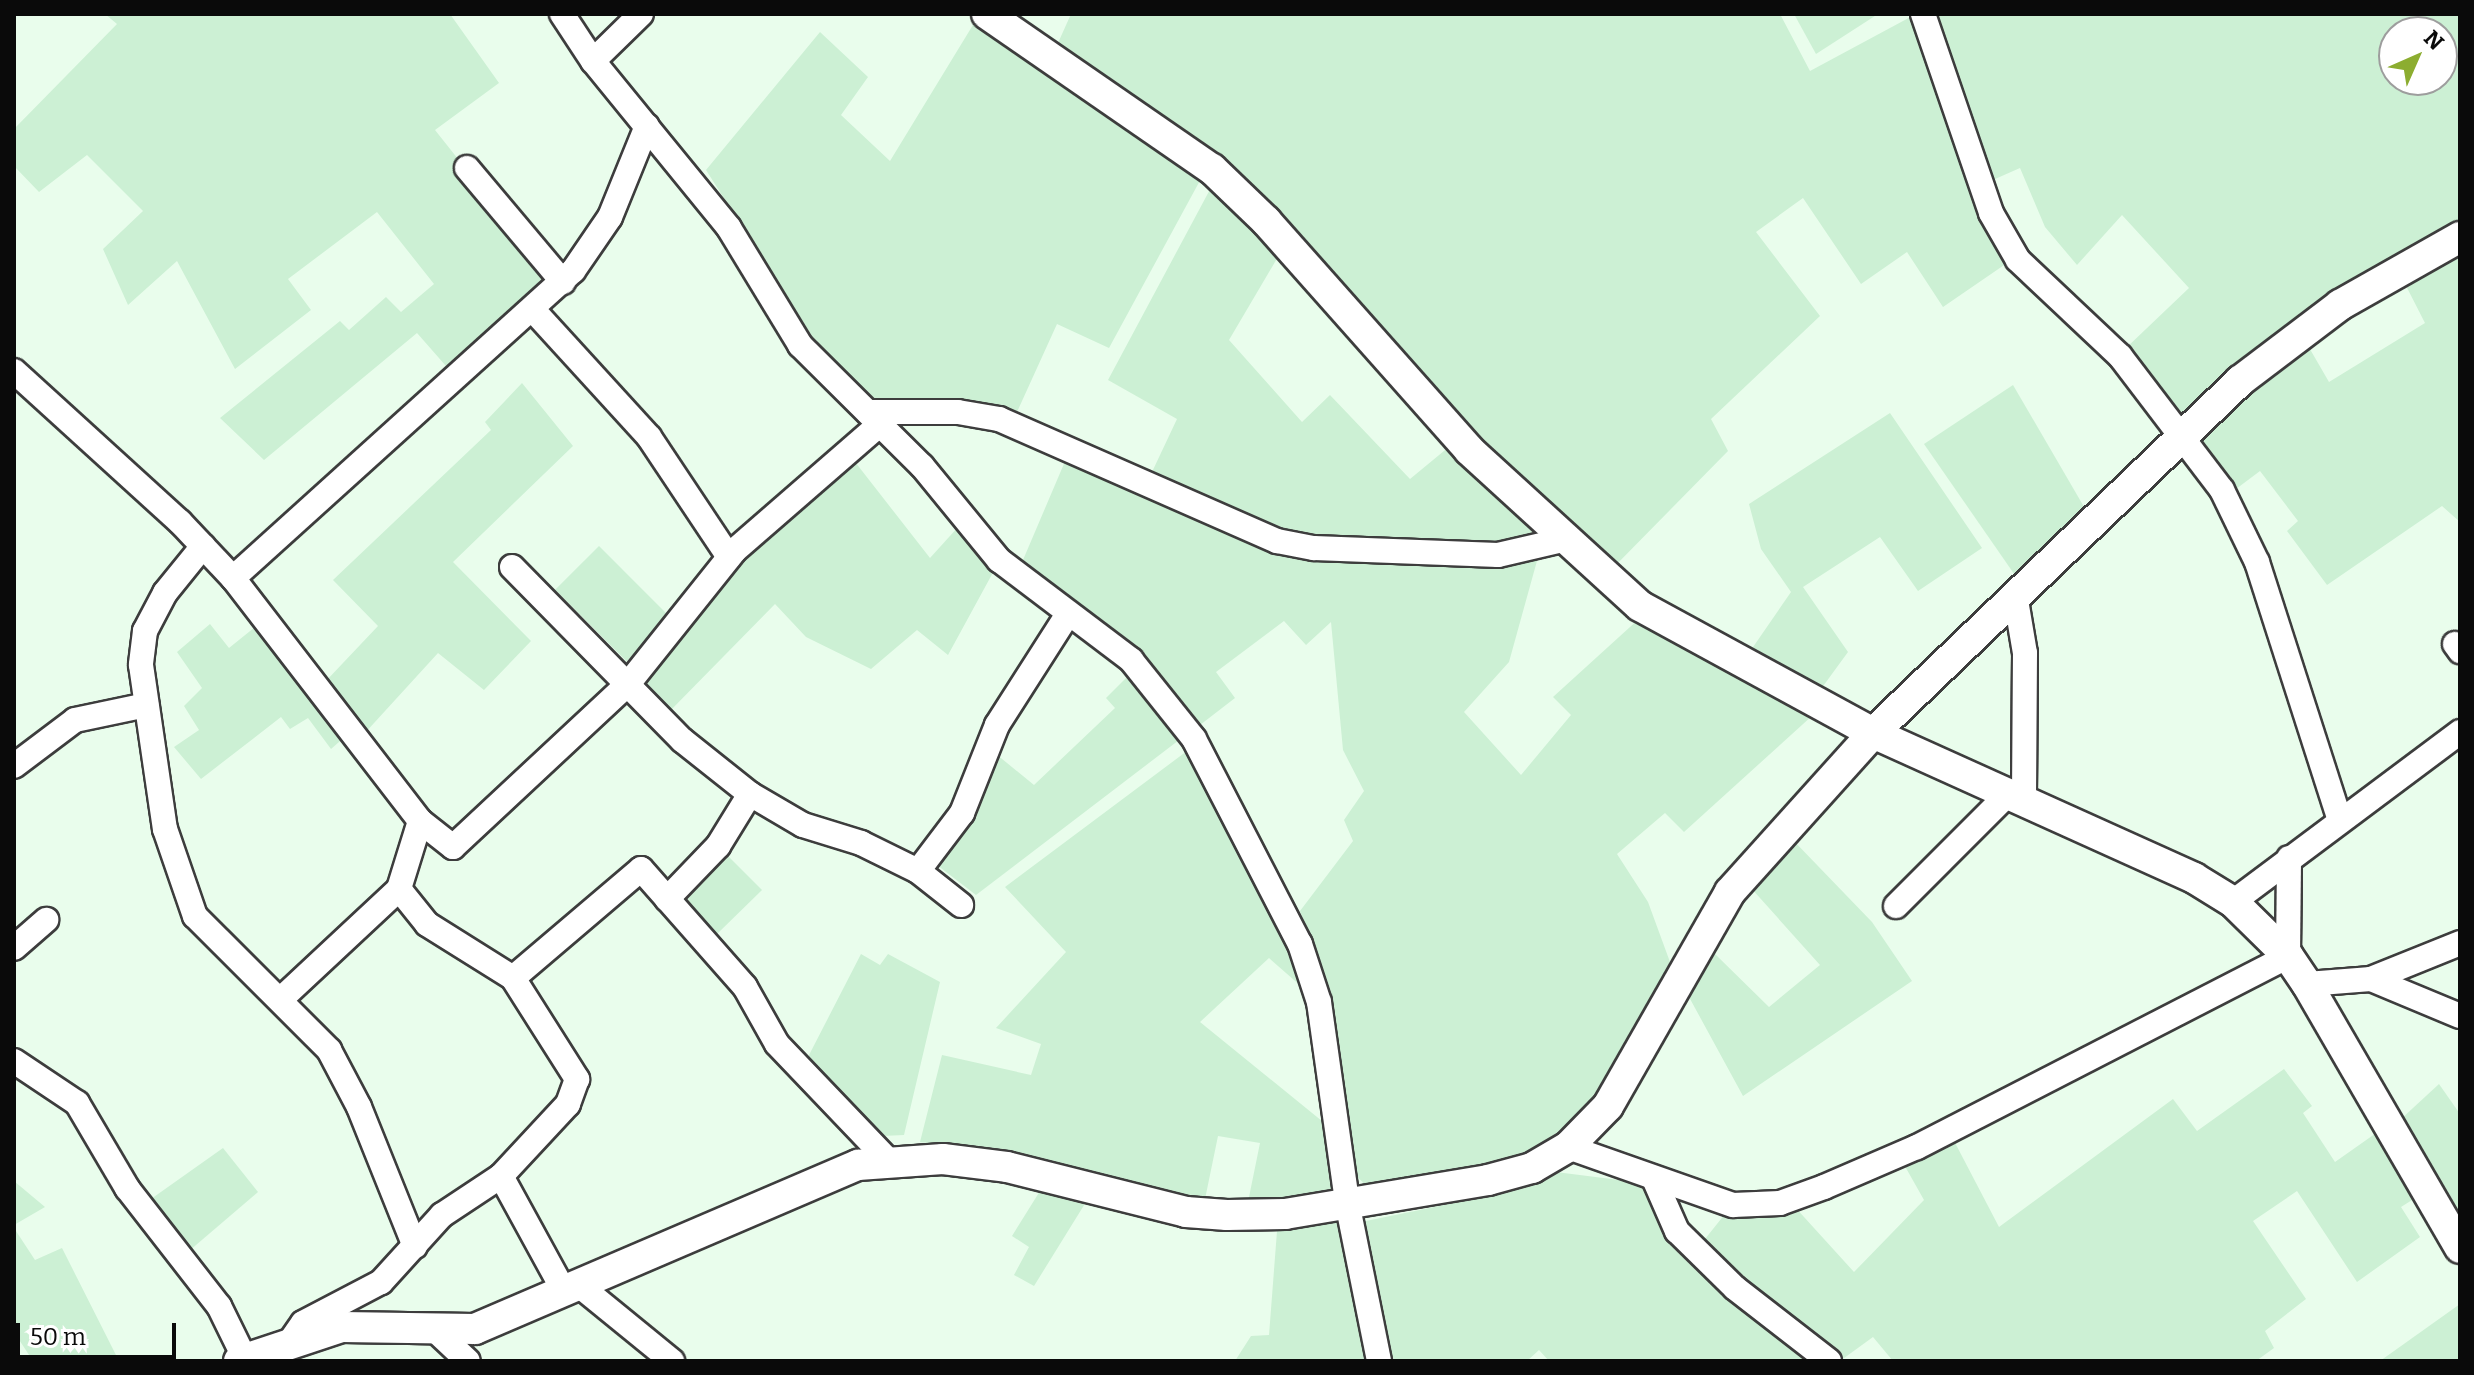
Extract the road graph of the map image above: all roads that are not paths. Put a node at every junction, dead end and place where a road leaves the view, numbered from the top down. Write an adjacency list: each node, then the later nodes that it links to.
1 (562, 14): 5 (street)
2 (641, 14): 5 (street)
3 (987, 14): 14 (street)
4 (1923, 14): 13 (street)
5 (593, 61): 6 (street)
6 (647, 126): 9 (street); 12 (street)
7 (467, 168): 9 (street)
8 (2460, 237): 13 (street)
9 (563, 282): 10 (street)
10 (534, 311): 16 (street); 18 (street)
11 (14, 371): 15 (street)
12 (874, 418): 14 (street); 16 (street); 20 (street)
13 (2181, 435): 19 (street); 28 (street)
14 (1563, 540): 24 (street)
15 (203, 546): 18 (street); 22 (street)
16 (729, 557): 21 (street)
17 (512, 567): 21 (street)
18 (233, 578): 29 (street)
19 (2016, 600): 24 (street); 27 (street)
20 (1068, 614): 31 (street); 51 (street)
21 (628, 684): 26 (street); 29 (street)
22 (146, 705): 25 (street); 44 (street)
23 (2460, 732): 28 (street)
24 (1873, 733): 27 (street); 47 (street)
25 (14, 766)
26 (750, 794): 31 (street); 33 (street)
27 (2016, 798): 34 (street); 36 (street)
28 (2339, 818): 30 (street)
29 (420, 821): 32 (street)
30 (2289, 858): 34 (street); 40 (street)
31 (918, 871): 35 (street)
32 (399, 889): 41 (street); 44 (street)
33 (667, 899): 41 (street); 48 (street)
34 (2233, 902): 40 (street)
35 (961, 905)
36 (1896, 906)
37 (46, 920): 39 (street)
38 (2460, 943): 42 (street)
39 (14, 948)
40 (2288, 956): 43 (street); 50 (street)
41 (513, 978): 49 (street)
42 (2371, 979): 43 (street); 45 (street)
43 (2307, 984): 52 (street)
44 (280, 1000): 53 (street)
45 (2460, 1016)
46 (14, 1061): 60 (street)
47 (1568, 1147): 50 (street); 51 (street)
48 (889, 1161): 51 (street); 54 (street)
49 (501, 1176): 53 (street); 54 (street)
50 (1655, 1181): 63 (street)
51 (1347, 1202): 59 (street)
52 (2456, 1232)
53 (415, 1246): 55 (street)
54 (572, 1290): 57 (street); 62 (street)
55 (364, 1291): 56 (street); 58 (street)
56 (366, 1326): 57 (street); 58 (street)
57 (437, 1332): 61 (street)
58 (289, 1343): 60 (street)
59 (1379, 1358)
60 (242, 1360)
61 (468, 1361)
62 (672, 1361)
63 (1829, 1361)

